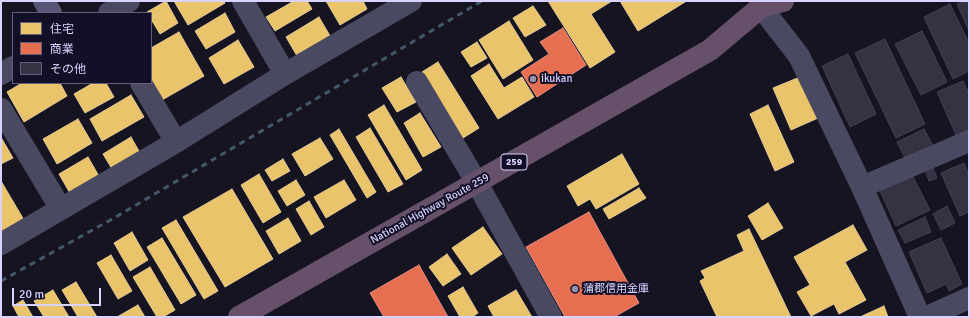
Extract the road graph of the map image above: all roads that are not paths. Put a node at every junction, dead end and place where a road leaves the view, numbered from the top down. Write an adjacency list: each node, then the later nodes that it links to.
1 (44, 1): 7 (street)
2 (130, 1): 8 (street)
3 (243, 1): 11 (street)
4 (783, 1): 6 (highway, National Highway Route 259 / 259)
5 (402, 3): 11 (street)
6 (762, 4): 17 (highway, National Highway Route 259 / 259); 18 (street)
7 (50, 12)
8 (111, 12)
9 (12, 68): 10 (street)
10 (1, 74)
11 (285, 74): 16 (street)
12 (417, 82): 17 (street)
13 (142, 84): 16 (street)
14 (1, 109): 19 (street)
15 (969, 141): 18 (street)
16 (176, 142): 19 (street)
17 (477, 182): 22 (highway, National Highway Route 259 / 259); 23 (street)
18 (862, 188): 24 (street)
19 (61, 209): 20 (street)
20 (1, 244)
21 (969, 298): 25 (street)
22 (239, 317)
23 (551, 317)
24 (920, 317)
25 (927, 317)

